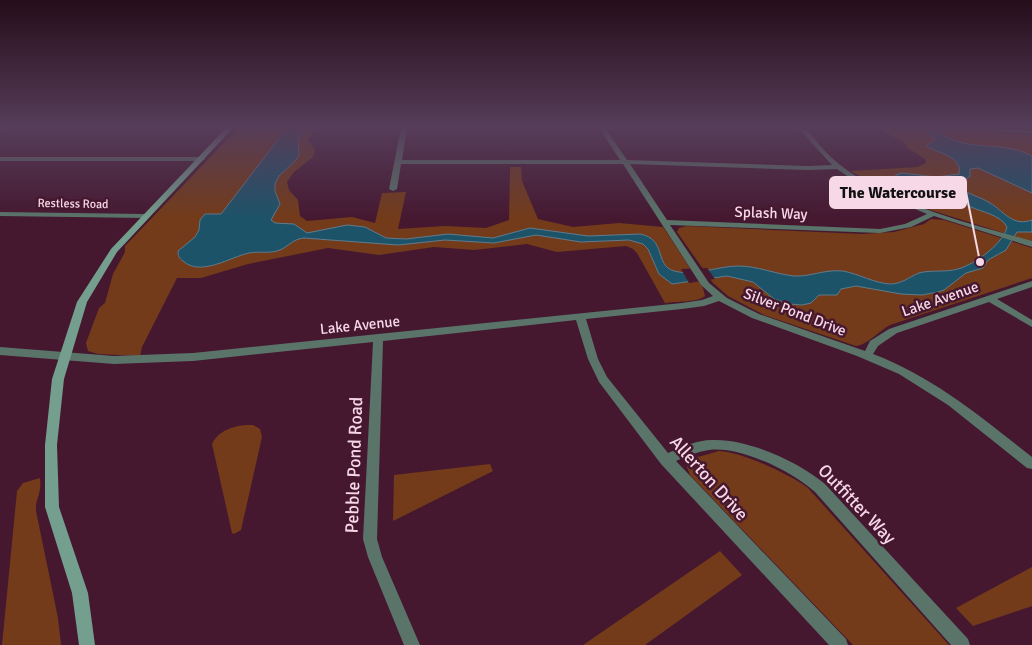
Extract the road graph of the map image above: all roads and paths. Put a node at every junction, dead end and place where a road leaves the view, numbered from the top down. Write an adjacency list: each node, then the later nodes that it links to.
1 (399, 158): 6 (street)
2 (621, 158): 7 (street, Silver Pond Drive)
3 (830, 158): 8 (street)
4 (0, 159): 5 (street)
5 (202, 159): 12 (street)
6 (398, 162): 7 (street); 9 (street)
7 (624, 162): 8 (street); 13 (street, Silver Pond Drive)
8 (839, 168): 10 (street)
9 (393, 189)
10 (934, 213): 13 (street, Splash Way); 14 (street)
11 (0, 214): 12 (street, Restless Road)
12 (146, 216): 23 (street)
13 (664, 222): 16 (street, Silver Pond Drive)
14 (1032, 244)
15 (1032, 284): 17 (street, Lake Avenue)
16 (720, 297): 18 (street, Lake Avenue); 22 (street, Silver Pond Drive)
17 (989, 298): 19 (street); 22 (street, Lake Avenue)
18 (580, 317): 20 (street, Lake Avenue); 24 (street, Allerton Drive)
19 (1032, 324)
20 (378, 338): 23 (street, Lake Avenue); 27 (street, Pebble Pond Road)
21 (0, 351): 23 (street, Lake Avenue)
22 (867, 356): 25 (street, Silver Pond Drive)
23 (65, 357): 26 (street)
24 (666, 460): 28 (street, Allerton Drive); 29 (street, Outfitter Way)
25 (1032, 464)
26 (87, 645)
27 (412, 645)
28 (840, 645)
29 (962, 645)

